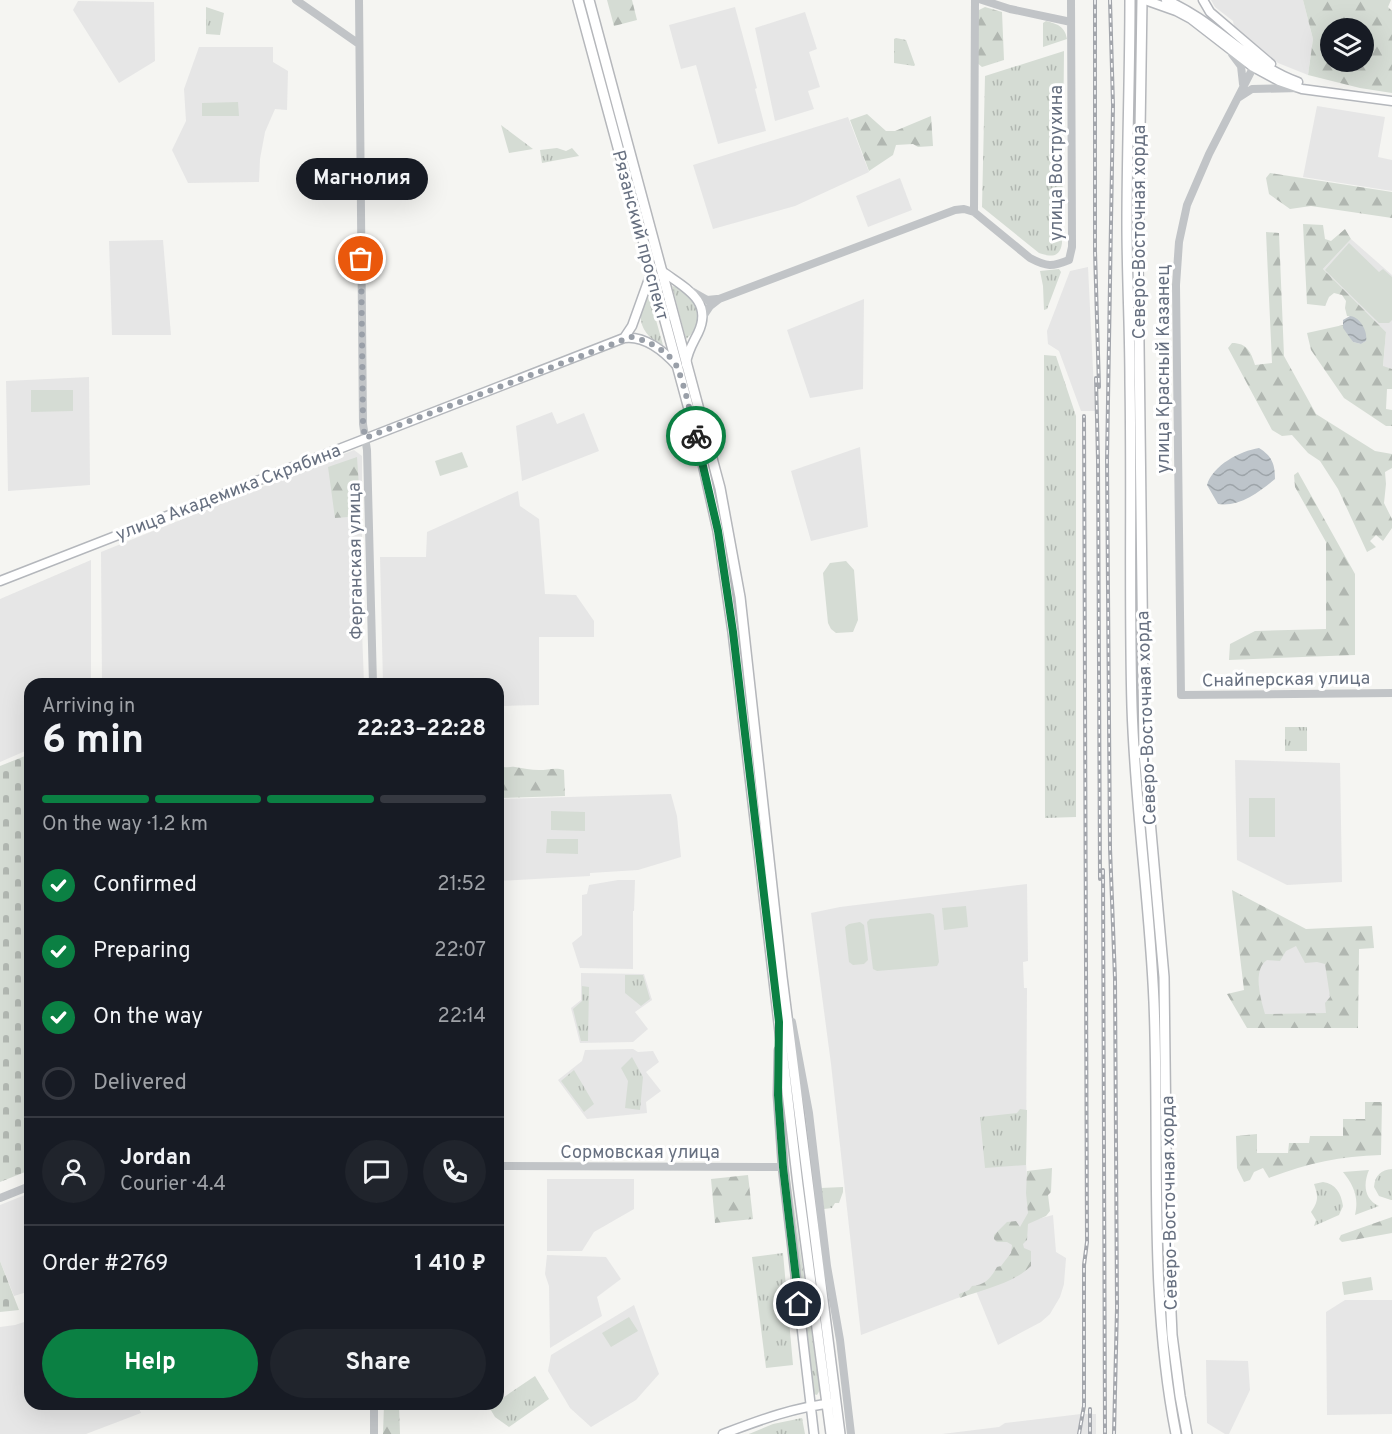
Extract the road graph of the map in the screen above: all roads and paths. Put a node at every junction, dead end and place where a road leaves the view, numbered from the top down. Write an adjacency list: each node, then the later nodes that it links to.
1 (296, 0): 13 (street)
2 (359, 0): 13 (street, Ферганская улица)
3 (578, 0): 22 (main road, Рязанский проспект)
4 (589, 0): 21 (main road, Рязанский проспект)
5 (975, 0): 20 (street)
6 (982, 0): 12 (street)
7 (1071, 0): 12 (street, улица Вострухина)
8 (1130, 0): 55 (main road, Северо-Восточная хорда)
9 (1144, 0): 14 (main road); 56 (main road, Северо-Восточная хорда)
10 (1166, 0): 14 (main road)
11 (1203, 0): 15 (main road)
12 (1071, 22): 20 (street, улица Вострухина)
13 (359, 44): 35 (street, Ферганская улица)
14 (1229, 46): 15 (main road); 17 (street)
15 (1257, 61): 16 (main road); 16 (main road); 17 (street, улица Красный Казанец)
16 (1298, 85): 18 (main road); 19 (street)
17 (1243, 87): 19 (street, улица Красный Казанец)
18 (1392, 101)
19 (1235, 102): 39 (street, улица Красный Казанец)
20 (974, 212): 27 (street)
21 (662, 271): 23 (main road, Рязанский проспект); 25 (main road)
22 (651, 273): 24 (main road, Рязанский проспект); 26 (main road)
23 (665, 284): 24 (main road); 25 (main road); 33 (main road, Рязанский проспект)
24 (655, 287): 26 (main road); 33 (main road, Рязанский проспект)
25 (688, 289): 27 (street); 29 (main road)
26 (641, 299): 28 (main road)
27 (719, 299): 29 (street)
28 (636, 315): 31 (main road); 32 (main road)
29 (702, 318): 30 (main road)
30 (697, 336): 33 (main road); 34 (main road)
31 (624, 338): 32 (main road); 35 (main road, улица Академика Скрябина)
32 (652, 345): 33 (main road); 34 (main road)
33 (677, 349): 34 (main road, Рязанский проспект)
34 (681, 365): 40 (main road, Рязанский проспект); 41 (main road, Рязанский проспект)
35 (365, 438): 36 (main road, улица Академика Скрябина); 37 (street, Ферганская улица)
36 (0, 581)
37 (373, 678)
38 (1392, 693): 39 (street, Снайперская улица)
39 (1181, 695)
40 (782, 977): 46 (main road, Рязанский проспект); 54 (street)
41 (779, 1022): 43 (main road); 46 (main road, Рязанский проспект)
42 (504, 1166): 43 (street, Сормовская улица)
43 (783, 1167): 47 (main road)
44 (24, 1188): 45 (street)
45 (0, 1198)
46 (832, 1404): 47 (main road); 52 (main road, Рязанский проспект); 53 (main road, Рязанский проспект)
47 (810, 1406): 50 (main road); 51 (main road)
48 (374, 1410): 49 (street)
49 (374, 1434)
50 (723, 1434)
51 (814, 1434)
52 (831, 1434)
53 (840, 1434)
54 (851, 1434)
55 (1176, 1434)
56 (1187, 1434)

